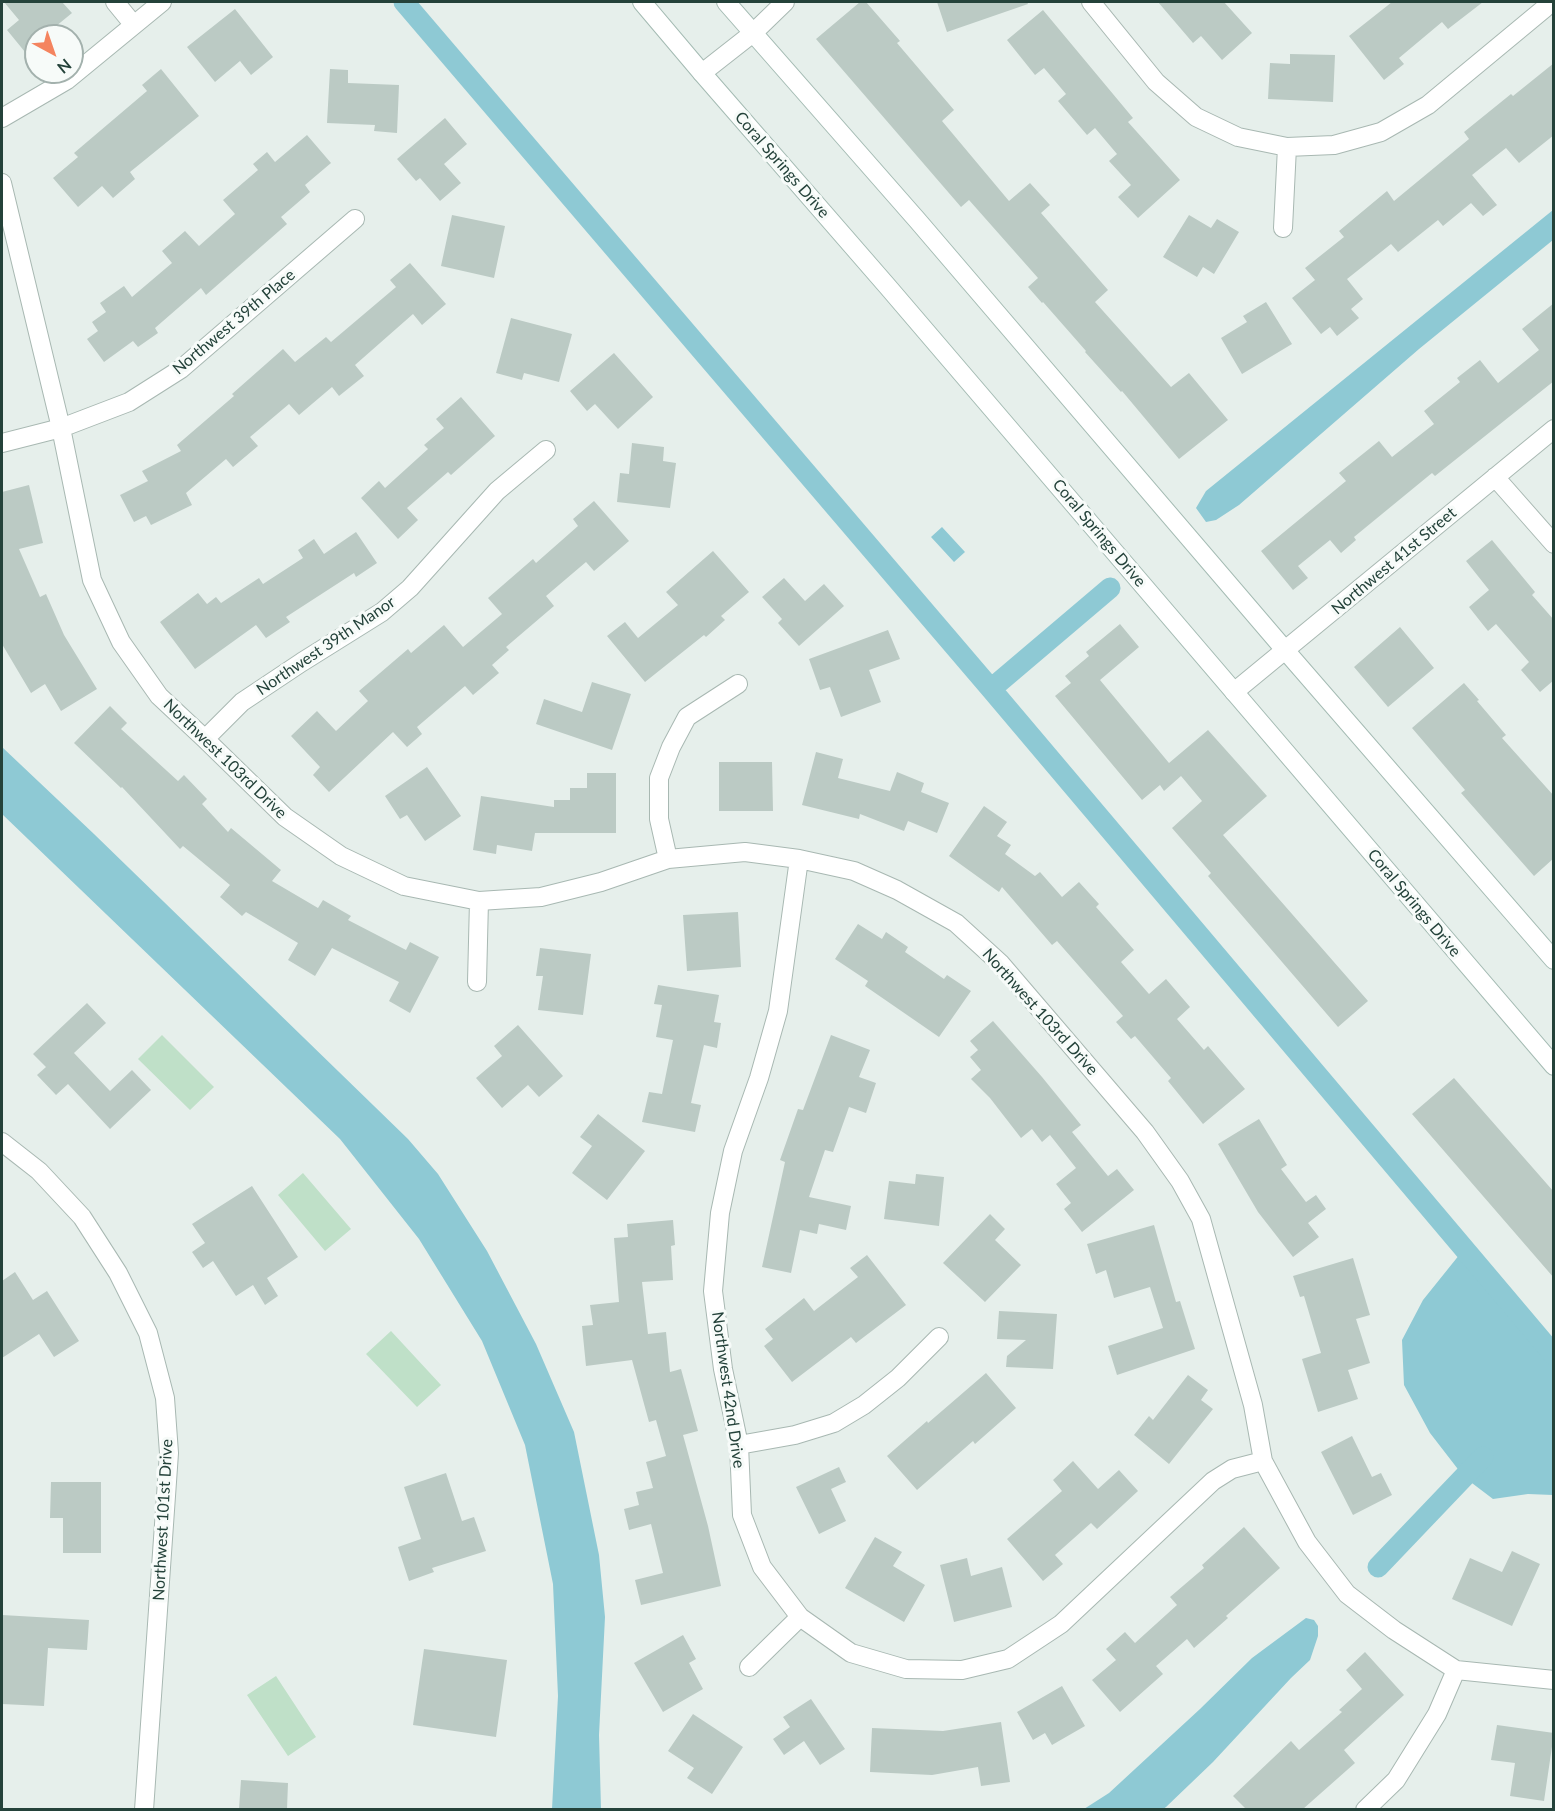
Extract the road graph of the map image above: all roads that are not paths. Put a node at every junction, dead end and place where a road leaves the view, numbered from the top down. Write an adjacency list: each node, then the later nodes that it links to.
1 (115, 2): 8 (street)
2 (162, 2): 8 (street)
3 (642, 2): 10 (street, Coral Springs Drive)
4 (726, 2): 9 (street)
5 (785, 2): 9 (street)
6 (1091, 2): 12 (street)
7 (1550, 2): 12 (street)
8 (133, 24): 11 (street)
9 (753, 33): 10 (street); 22 (street)
10 (702, 73): 24 (street, Coral Springs Drive)
11 (2, 118)
12 (1287, 147): 15 (street)
13 (2, 183): 16 (street, Northwest 103rd Drive)
14 (356, 219): 16 (street, Northwest 39th Place)
15 (1283, 228)
16 (61, 428): 18 (street, Northwest 39th Place); 25 (street, Northwest 103rd Drive)
17 (1554, 429): 20 (street, Northwest 41st Street)
18 (2, 443)
19 (546, 450): 25 (street, Northwest 39th Manor)
20 (1495, 477): 21 (street); 22 (street, Northwest 41st Street)
21 (1554, 544)
22 (1285, 650): 24 (street, Northwest 41st Street); 29 (street)
23 (738, 684): 26 (street)
24 (1234, 692): 31 (street, Coral Springs Drive)
25 (205, 739): 28 (street, Northwest 103rd Drive)
26 (668, 859): 27 (street, Northwest 103rd Drive); 28 (street, Northwest 103rd Drive)
27 (799, 859): 34 (street, Northwest 42nd Drive); 35 (street, Northwest 103rd Drive)
28 (479, 901): 30 (street)
29 (1554, 960)
30 (477, 981)
31 (1554, 1066)
32 (2, 1142): 40 (street, Northwest 101st Drive)
33 (939, 1337): 34 (street)
34 (739, 1445): 36 (street, Northwest 42nd Drive)
35 (1263, 1461): 36 (street, Northwest 42nd Drive); 38 (street, Northwest 103rd Drive)
36 (800, 1617): 37 (street)
37 (749, 1667)
38 (1456, 1670): 39 (street, Northwest 103rd Drive); 41 (street)
39 (1554, 1680)
40 (144, 1809)
41 (1365, 1809)

